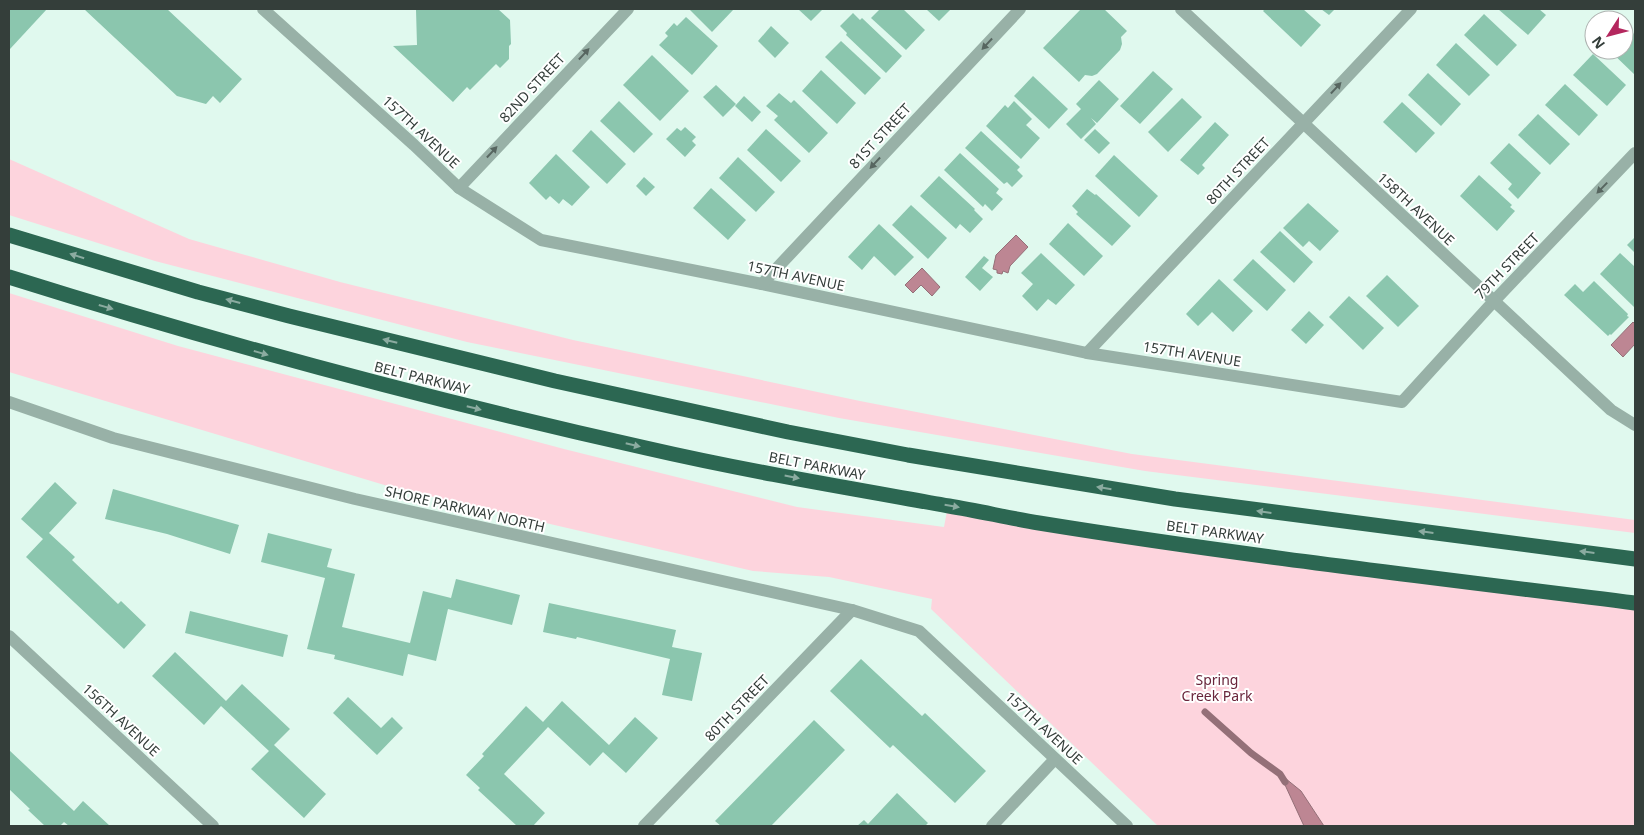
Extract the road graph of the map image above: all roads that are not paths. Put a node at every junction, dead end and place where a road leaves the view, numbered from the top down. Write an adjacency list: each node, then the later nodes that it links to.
1 (265, 9): 8 (street, 157TH AVENUE)
2 (628, 9): 8 (street, 82ND STREET, one-way to 2)
3 (1020, 9): 11 (street, 81ST STREET, one-way to 11)
4 (1181, 9): 6 (street, 158TH AVENUE)
5 (1411, 9): 6 (street, 80TH STREET, one-way to 5)
6 (1303, 124): 12 (street, 158TH AVENUE); 13 (street, 80TH STREET)
7 (1635, 153): 12 (street, 79TH STREET, one-way to 12)
8 (459, 188): 11 (street, 157TH AVENUE)
9 (9, 235): 17 (highway, BELT PARKWAY, one-way to 9)
10 (9, 277): 18 (highway, BELT PARKWAY, one-way to 18)
11 (762, 284): 13 (street, 157TH AVENUE)
12 (1494, 301): 15 (street, 79TH STREET); 16 (street, 158TH AVENUE)
13 (1087, 353): 15 (street, 157TH AVENUE)
14 (9, 402): 19 (street, SHORE PARKWAY NORTH)
15 (1402, 402)
16 (1635, 425)
17 (1635, 559)
18 (1635, 603)
19 (852, 610): 20 (street, SHORE PARKWAY NORTH); 24 (street, 80TH STREET)
20 (919, 631): 22 (street, 157TH AVENUE)
21 (9, 636): 23 (street, 156TH AVENUE)
22 (1055, 759): 25 (street); 26 (street, 157TH AVENUE)
23 (213, 826)
24 (644, 826)
25 (992, 826)
26 (1127, 826)

